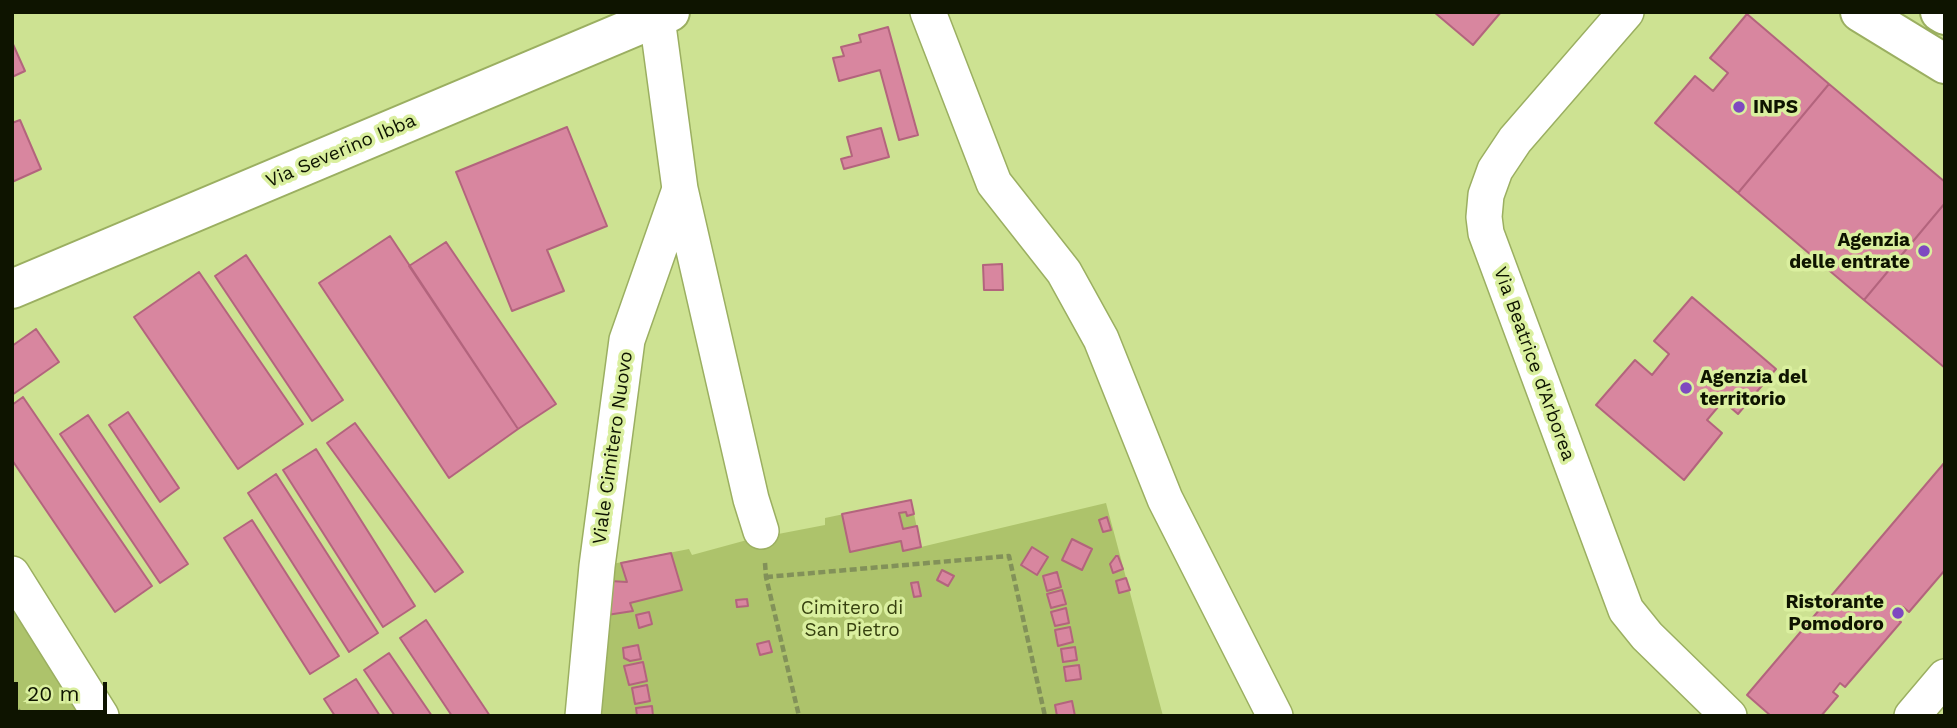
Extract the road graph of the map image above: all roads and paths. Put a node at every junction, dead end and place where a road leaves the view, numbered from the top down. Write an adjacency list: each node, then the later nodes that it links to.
1 (928, 12): 20 (street)
2 (1626, 12): 21 (street, Via Beatrice d'Arborea)
3 (1860, 12): 7 (street)
4 (1940, 12): 6 (street)
5 (661, 14): 8 (street, Viale Cimitero Nuovo); 9 (street, Via Severino Ibba)
6 (1945, 15)
7 (1945, 64)
8 (680, 189): 10 (street, Viale Cimitero Nuovo); 17 (street, Viale Cimitero Nuovo)
9 (12, 289)
10 (761, 531): 12 (path)
11 (12, 574): 16 (street)
12 (766, 577): 18 (path); 19 (path)
13 (1945, 677): 22 (street)
14 (12, 701): 15 (path)
15 (22, 716)
16 (102, 716)
17 (583, 716)
18 (799, 716)
19 (1045, 716)
20 (1276, 716)
21 (1729, 716)
22 (1912, 716)

